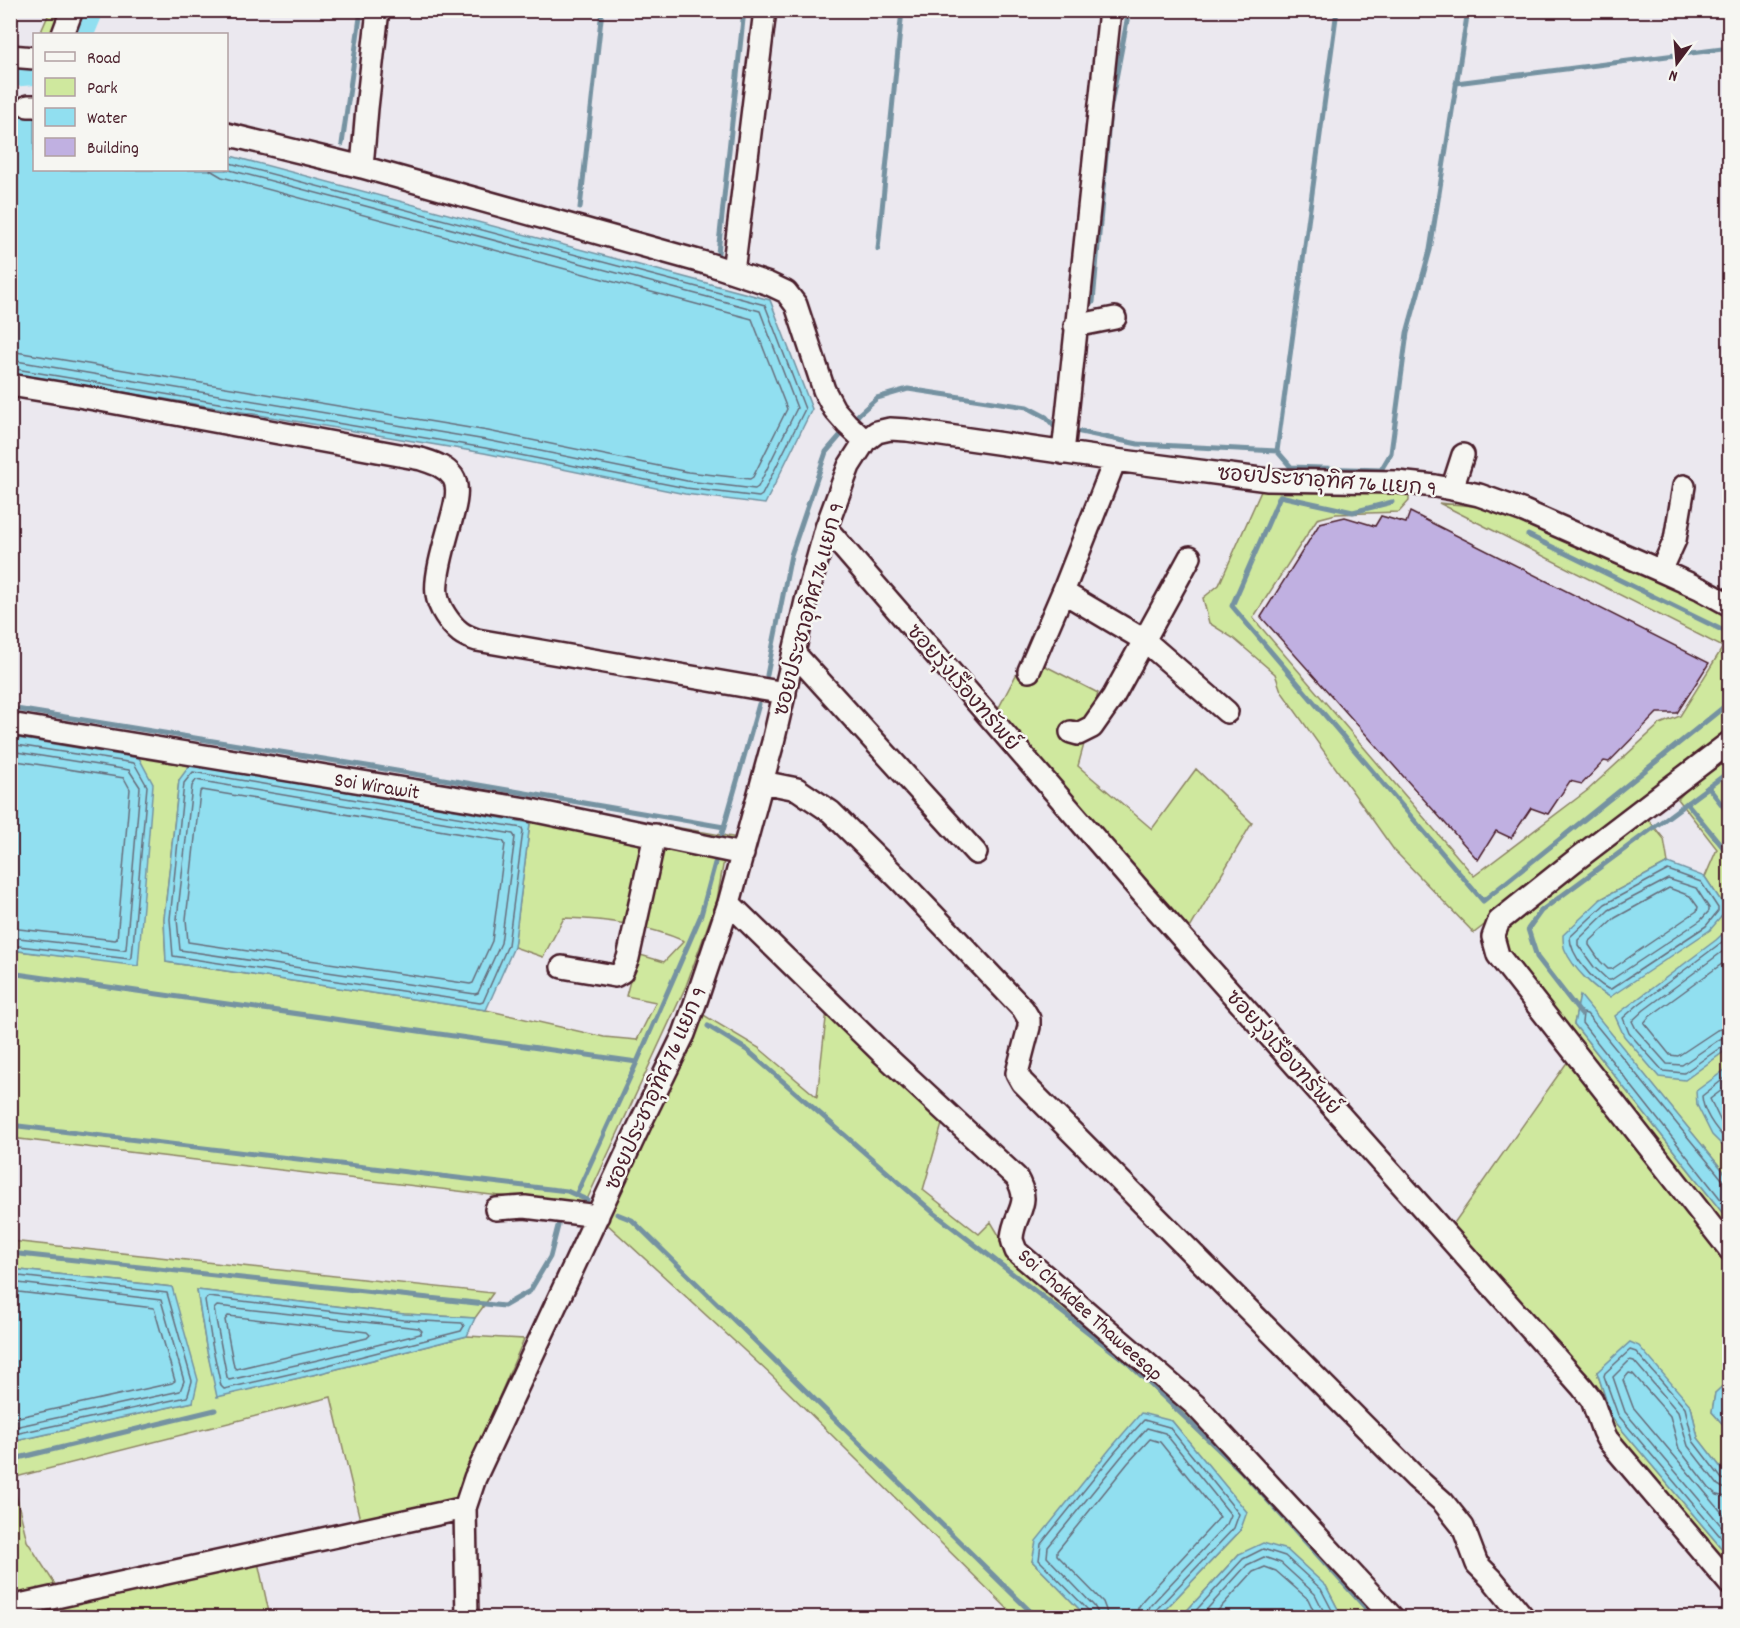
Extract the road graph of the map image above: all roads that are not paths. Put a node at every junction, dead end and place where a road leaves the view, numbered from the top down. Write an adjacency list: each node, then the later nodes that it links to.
1 (72, 10): 5 (street)
2 (378, 10): 7 (street)
3 (765, 10): 8 (street)
4 (1110, 10): 10 (street)
5 (63, 33)
6 (228, 134): 7 (street)
7 (362, 167): 8 (street)
8 (733, 272): 12 (street)
9 (1115, 318): 10 (street)
10 (1075, 326): 13 (street)
11 (10, 385): 26 (street)
12 (865, 441): 13 (street, ซอยประชาอุทิศ 76 แยก 9); 18 (street, ซอยประชาอุทิศ 76 แยก 9)
13 (1063, 453): 15 (street, ซอยประชาอุทิศ 76 แยก 9)
14 (1463, 455): 17 (street)
15 (1114, 460): 17 (street, ซอยประชาอุทิศ 76 แยก 9); 21 (street)
16 (1684, 486): 20 (street)
17 (1452, 489): 20 (street, ซอยประชาอุทิศ 76 แยก 9)
18 (826, 528): 24 (street, ซอยประชาอุทิศ 76 แยก 9); 41 (street, ซอยรุ่งเรืองทรัพย์)
19 (1190, 557): 23 (street)
20 (1661, 571): 22 (street, ซอยประชาอุทิศ 76 แยก 9)
21 (1063, 592): 23 (street); 25 (street)
22 (1730, 605)
23 (1144, 640): 27 (street); 29 (street)
24 (795, 654): 26 (street, ซอยประชาอุทิศ 76 แยก 9); 33 (street)
25 (1029, 671)
26 (785, 693): 31 (street, ซอยประชาอุทิศ 76 แยก 9)
27 (1227, 712)
28 (10, 724): 32 (street, Soi Wirawit)
29 (1071, 732)
30 (1730, 742): 39 (street)
31 (762, 782): 34 (street, ซอยประชาอุทิศ 76 แยก 9); 45 (street)
32 (655, 835): 34 (street, Soi Wirawit); 36 (street)
33 (976, 853)
34 (743, 854): 35 (street, ซอยประชาอุทิศ 76 แยก 9)
35 (729, 903): 38 (street, ซอยประชาอุทิศ 76 แยก 9); 44 (street, Soi Chokdee Thaweesap)
36 (562, 967)
37 (496, 1209): 38 (street)
38 (598, 1216): 40 (street, ซอยประชาอุทิศ 76 แยก 9)
39 (1730, 1250)
40 (465, 1508): 42 (street); 43 (street, ซอยประชาอุทิศ 76 แยก 9)
41 (1730, 1584)
42 (10, 1607)
43 (467, 1617)
44 (1393, 1617)
45 (1524, 1617)

